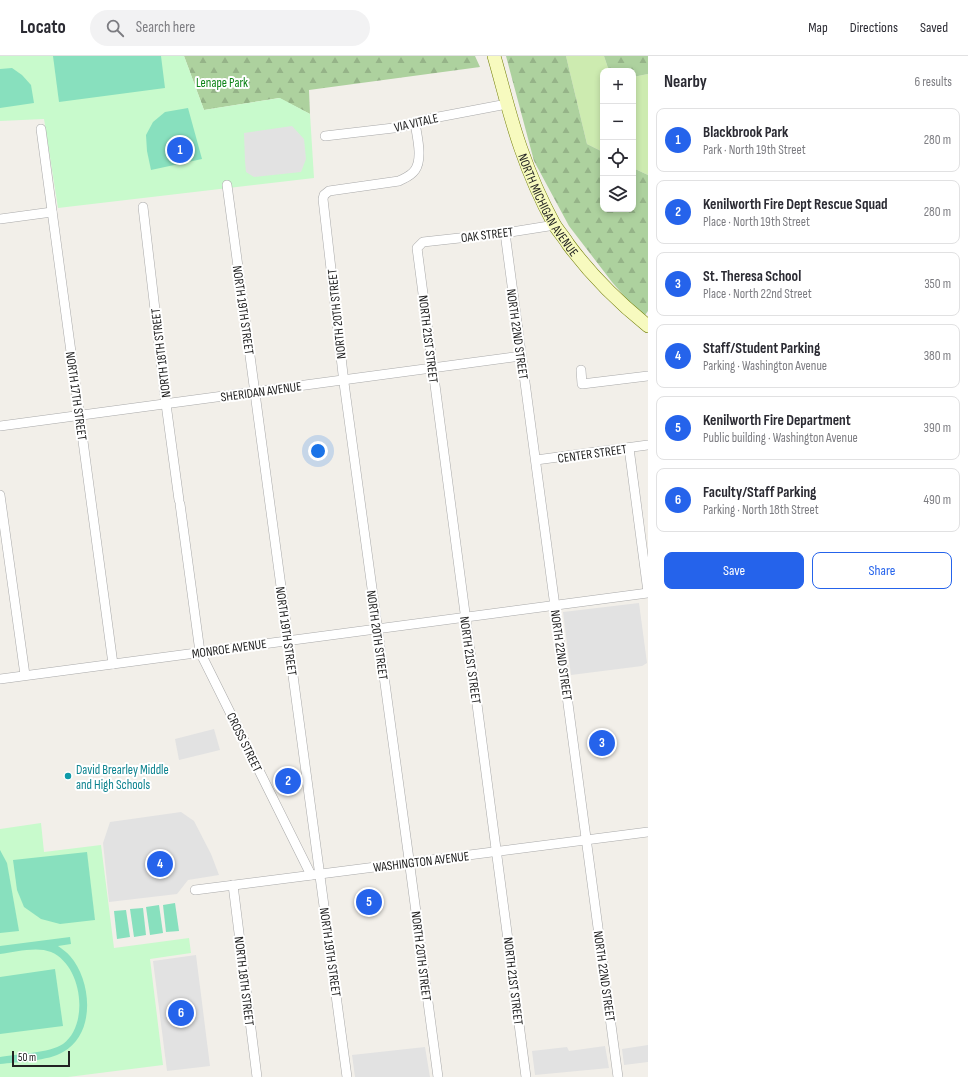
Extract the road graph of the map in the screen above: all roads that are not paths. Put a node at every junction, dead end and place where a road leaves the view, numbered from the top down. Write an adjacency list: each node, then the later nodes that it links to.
1 (494, 56): 2 (street, NORTH MICHIGAN AVENUE)
2 (507, 104): 3 (street, VIA VITALE); 10 (street, NORTH MICHIGAN AVENUE)
3 (415, 123): 5 (street, VIA VITALE); 18 (street, NORTH 20TH STREET)
4 (41, 128): 8 (street, NORTH 17TH STREET)
5 (325, 136)
6 (228, 185): 19 (street, NORTH 19TH STREET)
7 (143, 207): 20 (street, NORTH 18TH STREET)
8 (52, 212): 9 (street); 21 (street, NORTH 17TH STREET)
9 (0, 219)
10 (555, 225): 11 (street, OAK STREET); 13 (street, NORTH MICHIGAN AVENUE)
11 (505, 233): 12 (street, OAK STREET); 14 (street, NORTH 22ND STREET)
12 (420, 245): 15 (street, NORTH 21ST STREET)
13 (648, 326)
14 (521, 356): 15 (street, SHERIDAN AVENUE); 25 (street, NORTH 22ND STREET)
15 (432, 368): 18 (street, SHERIDAN AVENUE); 29 (street, NORTH 21ST STREET)
16 (581, 370): 17 (street)
17 (648, 376)
18 (344, 380): 19 (street, SHERIDAN AVENUE); 30 (street, NORTH 20TH STREET)
19 (255, 392): 20 (street, SHERIDAN AVENUE); 31 (street, NORTH 19TH STREET)
20 (166, 404): 21 (street, SHERIDAN AVENUE); 32 (street, NORTH 18TH STREET)
21 (79, 416): 22 (street, SHERIDAN AVENUE); 33 (street, NORTH 17TH STREET)
22 (0, 426)
23 (648, 445): 24 (street, CENTER STREET)
24 (629, 448): 25 (street, CENTER STREET); 27 (street)
25 (536, 460): 28 (street, NORTH 22ND STREET)
26 (0, 495): 34 (street)
27 (648, 592): 28 (street, MONROE AVENUE)
28 (555, 605): 29 (street, MONROE AVENUE); 37 (street, NORTH 22ND STREET)
29 (466, 617): 30 (street, MONROE AVENUE); 38 (street, NORTH 21ST STREET)
30 (378, 629): 31 (street, MONROE AVENUE); 39 (street, NORTH 20TH STREET)
31 (289, 640): 32 (street, MONROE AVENUE); 40 (street, NORTH 19TH STREET)
32 (200, 652): 33 (street, MONROE AVENUE); 40 (street, CROSS STREET)
33 (113, 664): 34 (street, MONROE AVENUE)
34 (25, 675): 35 (street, MONROE AVENUE)
35 (0, 679)
36 (648, 832): 37 (street, WASHINGTON AVENUE)
37 (586, 840): 38 (street, WASHINGTON AVENUE); 47 (street, NORTH 22ND STREET)
38 (497, 851): 39 (street, WASHINGTON AVENUE); 46 (street, NORTH 21ST STREET)
39 (410, 862): 40 (street, WASHINGTON AVENUE); 45 (street, NORTH 20TH STREET)
40 (315, 874): 41 (street, WASHINGTON AVENUE); 44 (street, NORTH 19TH STREET)
41 (233, 885): 42 (street, WASHINGTON AVENUE); 43 (street, NORTH 18TH STREET)
42 (195, 890)
43 (257, 1077)
44 (347, 1077)
45 (438, 1077)
46 (526, 1077)
47 (618, 1077)

